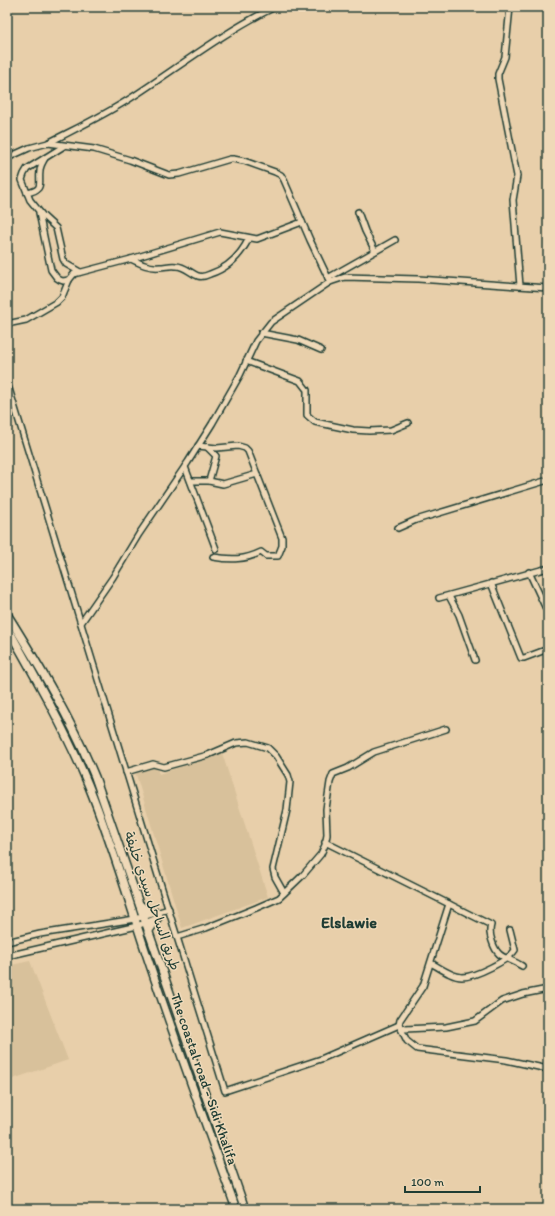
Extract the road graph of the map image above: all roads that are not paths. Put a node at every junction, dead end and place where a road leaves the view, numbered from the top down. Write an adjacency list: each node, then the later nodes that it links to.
1 (275, 7): 3 (street)
2 (510, 7): 18 (street)
3 (48, 142): 4 (street); 5 (street)
4 (64, 146): 6 (street); 10 (street)
5 (7, 158)
6 (45, 158): 7 (street); 7 (street)
7 (27, 193): 8 (street)
8 (38, 210): 15 (street); 16 (street)
9 (358, 212): 13 (street)
10 (302, 222): 11 (street); 17 (street)
11 (249, 238): 14 (street); 14 (street)
12 (395, 240): 13 (street)
13 (375, 251): 17 (street)
14 (131, 260): 15 (street)
15 (80, 272): 16 (street)
16 (69, 280): 20 (street)
17 (329, 280): 18 (street); 21 (street)
18 (520, 286): 19 (street)
19 (548, 288)
20 (7, 324)
21 (261, 333): 22 (street); 23 (street)
22 (321, 350)
23 (246, 361): 25 (street); 26 (street)
24 (7, 382): 43 (street)
25 (408, 423)
26 (198, 446): 27 (street); 28 (street)
27 (207, 447): 29 (street); 32 (street)
28 (185, 467): 31 (street); 43 (street)
29 (257, 474): 32 (street); 35 (street)
30 (548, 480): 33 (street)
31 (190, 481): 32 (street); 34 (street)
32 (209, 481)
33 (398, 528)
34 (216, 549)
35 (213, 557)
36 (548, 568): 37 (street)
37 (529, 572): 38 (street); 41 (street)
38 (491, 583): 39 (street); 45 (street)
39 (449, 596): 40 (street); 46 (street)
40 (439, 598)
41 (548, 613)
42 (7, 614): 52 (highway, طريق الساحل سيدي خليفة)
43 (81, 623): 48 (street)
44 (7, 627): 55 (highway, The coastal road - Sidi Khalifa)
45 (548, 649)
46 (475, 660)
47 (446, 729): 49 (street)
48 (126, 772): 50 (street); 53 (street)
49 (325, 842): 50 (street); 51 (street)
50 (284, 893): 58 (street)
51 (449, 904): 61 (street); 62 (street)
52 (140, 905): 53 (highway); 54 (highway, طريق الساحل سيدي خليفة)
53 (162, 913): 54 (street); 57 (highway); 58 (street)
54 (144, 920): 55 (street); 57 (highway, طريق الساحل سيدي خليفة)
55 (136, 922): 59 (street); 60 (street); 67 (highway, The coastal road - Sidi Khalifa)
56 (510, 930): 61 (street)
57 (148, 932): 68 (highway, طريق الساحل سيدي خليفة)
58 (176, 937): 65 (street)
59 (7, 942)
60 (7, 956)
61 (506, 958): 62 (street); 63 (street)
62 (431, 963): 65 (street)
63 (522, 966)
64 (548, 989): 65 (street)
65 (399, 1026): 66 (street)
66 (548, 1069)
67 (236, 1209)
68 (245, 1209)

